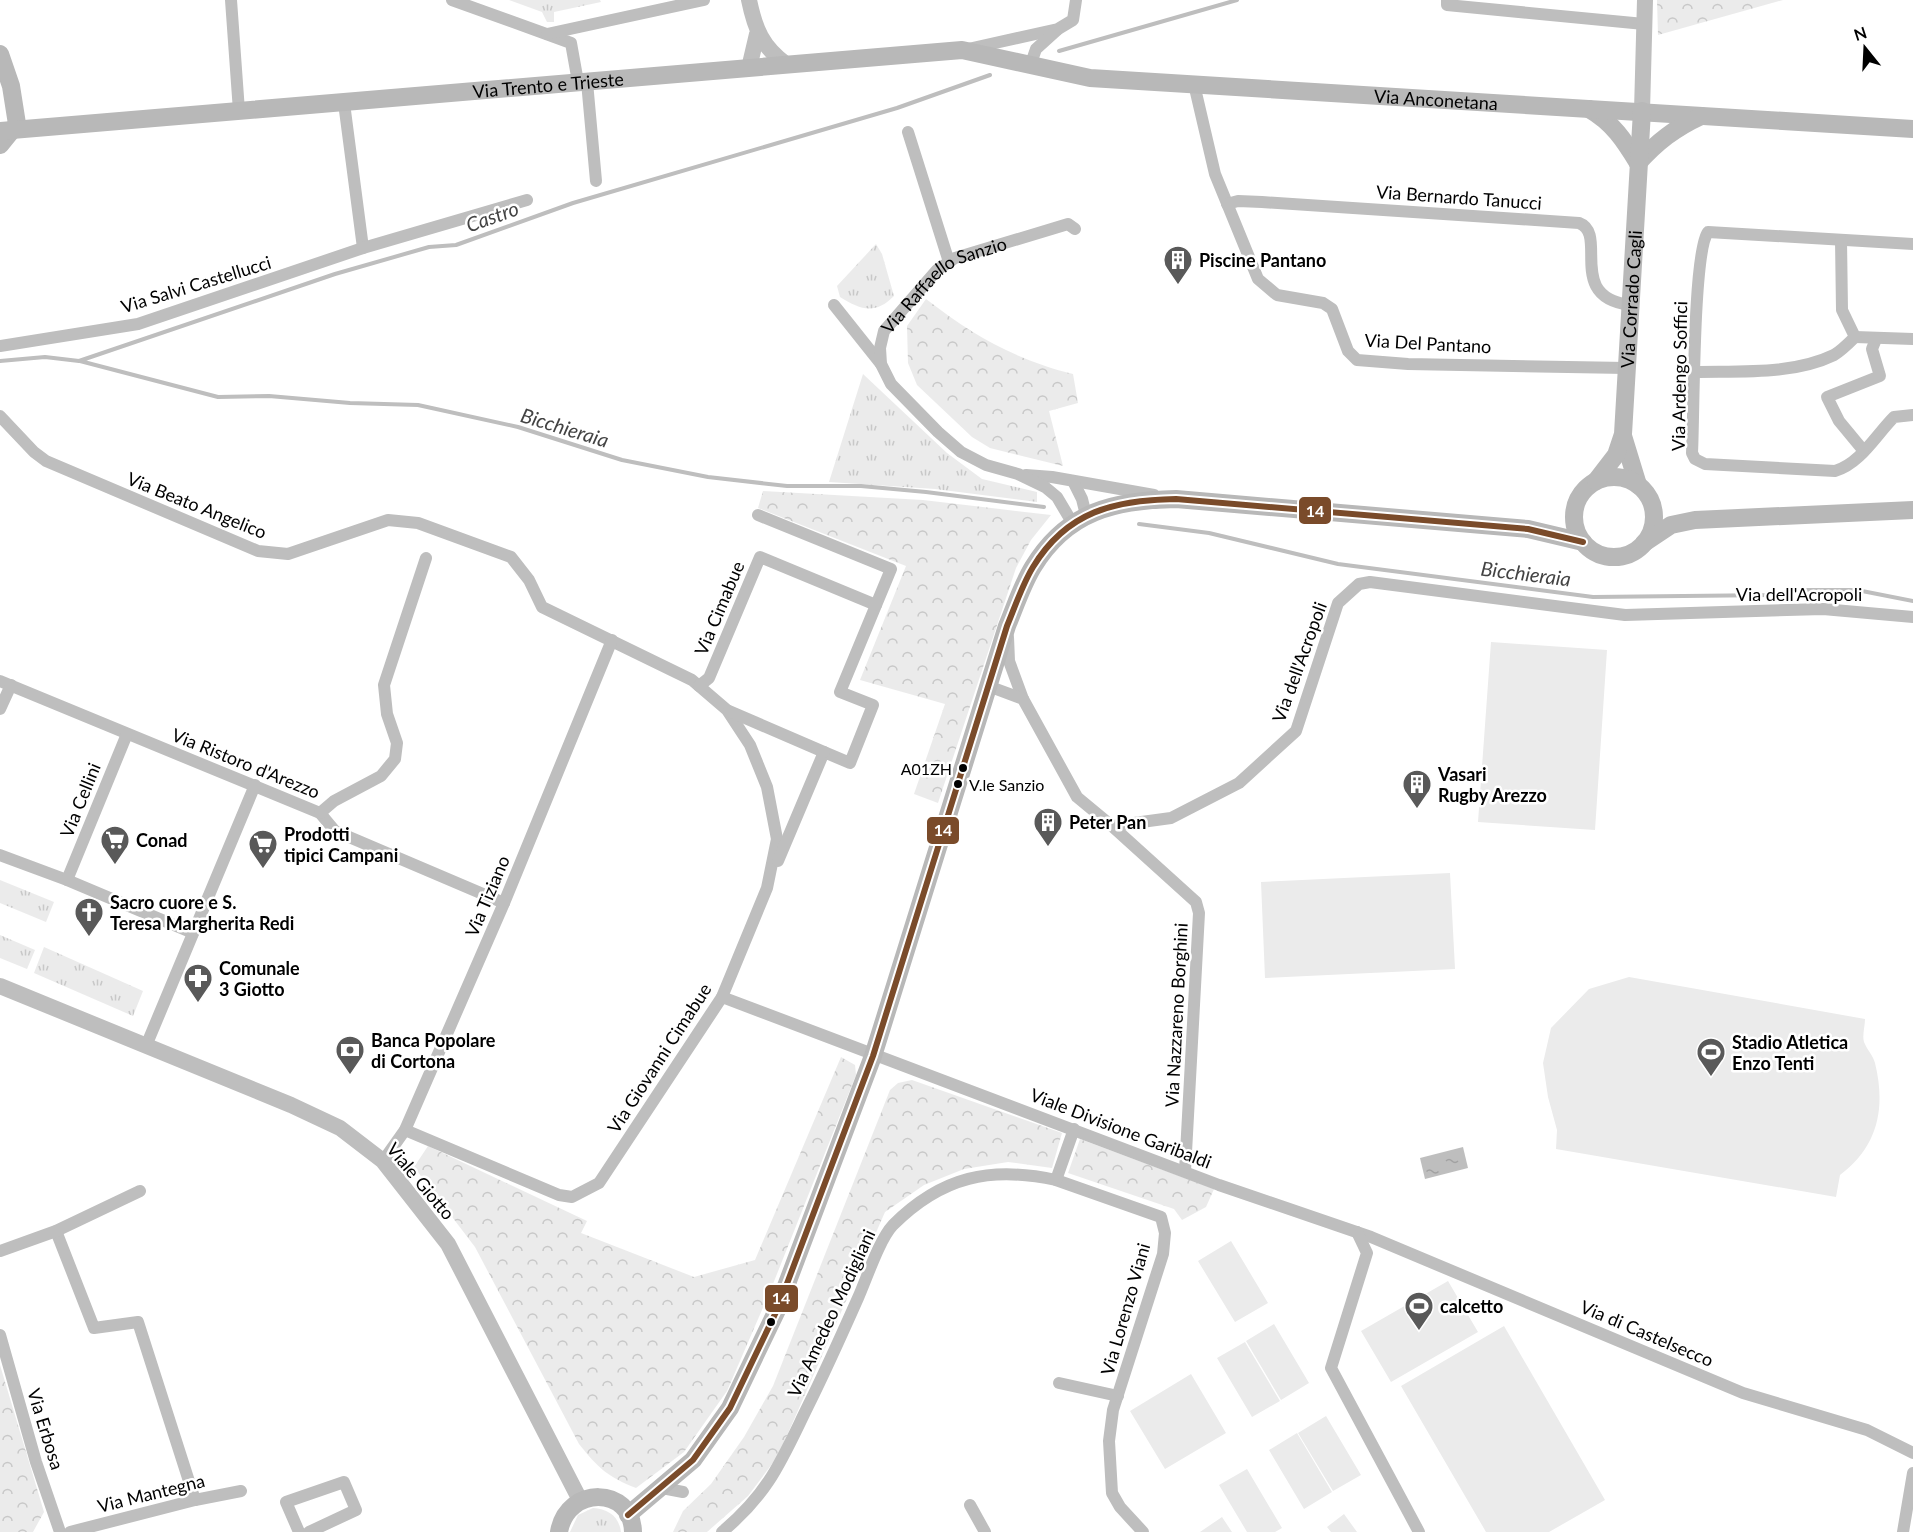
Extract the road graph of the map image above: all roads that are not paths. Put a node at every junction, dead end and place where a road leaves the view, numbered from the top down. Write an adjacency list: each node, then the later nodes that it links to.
1 (231, 0): 22 (street)
2 (452, 0): 8 (street)
3 (704, 0): 11 (street)
4 (749, 0): 12 (street)
5 (1076, 0): 10 (street)
6 (1447, 0): 9 (street)
7 (1645, 0): 9 (street)
8 (473, 4): 11 (street)
9 (1644, 24): 23 (street)
10 (1058, 29): 13 (street, Via Trento e Trieste); 16 (street)
11 (546, 34): 18 (street)
12 (758, 34): 15 (street); 17 (street)
13 (962, 50): 15 (main road, Via Trento e Trieste); 16 (main road, Via Anconetana)
14 (0, 54): 26 (main road)
15 (787, 65): 17 (main road, Via Trento e Trieste)
16 (1030, 66): 19 (main road, Via Anconetana)
17 (749, 68): 18 (main road, Via Trento e Trieste)
18 (582, 82): 20 (main road, Via Trento e Trieste); 30 (street)
19 (1194, 84): 21 (main road, Via Anconetana); 32 (street, Via Del Pantano)
20 (344, 103): 22 (main road, Via Trento e Trieste); 36 (street)
21 (1587, 109): 23 (main road, Via Anconetana); 29 (main road)
22 (239, 111): 26 (main road, Via Trento e Trieste)
23 (1642, 111): 24 (main road, Via Anconetana); 29 (main road, Via Corrado Cagli)
24 (1704, 115): 25 (main road, Via Anconetana); 29 (main road)
25 (1913, 129)
26 (7, 131): 28 (main road)
27 (908, 132): 37 (street)
28 (0, 145)
29 (1638, 163): 38 (main road, Via Corrado Cagli)
30 (596, 181)
31 (527, 200): 36 (street, Via Salvi Castellucci)
32 (1227, 204): 38 (street, Via Bernardo Tanucci); 45 (street, Via Del Pantano)
33 (1075, 229): 37 (street, Via Raffaello Sanzio)
34 (1841, 240): 35 (street); 40 (street); 46 (street, Via Ardengo Soffici)
35 (1913, 244)
36 (363, 248): 43 (street, Via Salvi Castellucci)
37 (949, 262): 44 (street, Via Raffaello Sanzio)
38 (1630, 304): 45 (main road, Via Corrado Cagli)
39 (834, 306): 44 (street)
40 (1855, 337): 41 (street); 46 (street)
41 (1876, 339): 42 (street); 50 (street)
42 (1913, 339)
43 (0, 346)
44 (881, 364): 51 (street, Via Raffaello Sanzio)
45 (1626, 368): 49 (main road, Via Corrado Cagli)
46 (1695, 372): 50 (street, Via Ardengo Soffici)
47 (1913, 414): 50 (street, Via Ardengo Soffici)
48 (0, 416): 68 (street, Via Beato Angelico)
49 (1623, 434): 53 (main road); 54 (main road)
50 (1863, 450)
51 (1018, 474): 52 (street); 59 (street)
52 (1073, 481): 55 (street); 59 (street)
53 (1596, 481): 54 (main road); 58 (main road)
54 (1642, 490): 60 (main road); 63 (main road)
55 (1176, 499): 59 (main road); 61 (main road)
56 (1913, 510): 60 (main road)
57 (758, 515): 65 (street)
58 (1574, 515): 61 (main road); 62 (main road)
59 (1079, 520): 67 (main road)
60 (1695, 520): 63 (main road)
61 (1528, 529): 62 (main road)
62 (1583, 542): 63 (main road)
63 (1644, 543)
64 (426, 558): 78 (street)
65 (876, 605): 70 (street, Via Cimabue); 76 (street)
66 (1913, 617): 79 (street, Via dell'Acropoli)
67 (1007, 626): 71 (main road); 72 (street)
68 (612, 640): 70 (street, Via Giovanni Cimabue); 83 (street, Via Tiziano)
69 (5, 683): 73 (street); 75 (street, Via Ristoro d'Arezzo)
70 (699, 686): 74 (street, Via Giovanni Cimabue)
71 (988, 686): 72 (street); 88 (main road)
72 (1023, 699): 79 (street)
73 (0, 709)
74 (727, 710): 76 (street); 82 (street, Via Giovanni Cimabue)
75 (127, 734): 77 (street, Via Ristoro d'Arezzo); 81 (street, Via Cellini)
76 (824, 752): 82 (street)
77 (255, 786): 78 (street, Via Ristoro d'Arezzo); 84 (street)
78 (320, 813): 83 (street, Via Ristoro d'Arezzo)
79 (1112, 826): 92 (street, Via Nazzareno Borghini)
80 (0, 855): 81 (street)
81 (67, 880): 84 (street)
82 (767, 888): 86 (street, Via Giovanni Cimabue)
83 (504, 903): 90 (street, Via Tiziano)
84 (194, 933): 87 (street)
85 (0, 986): 87 (street, Viale Giotto)
86 (722, 997): 88 (street); 90 (street, Via Giovanni Cimabue)
87 (146, 1046): 91 (street, Viale Giotto)
88 (873, 1056): 89 (street, Viale Divisione Garibaldi); 107 (main road)
89 (1074, 1129): 92 (street, Viale Divisione Garibaldi); 93 (street)
90 (405, 1130): 91 (street, Via Tiziano)
91 (383, 1161): 111 (street, Viale Giotto)
92 (1185, 1171): 96 (street, Viale Divisione Garibaldi)
93 (1056, 1180): 97 (street, Via Amedeo Modigliani); 120 (street, Via Amedeo Modigliani)
94 (140, 1191): 95 (street)
95 (56, 1231): 100 (street); 110 (street)
96 (1357, 1232): 98 (street, Viale Divisione Garibaldi); 101 (street)
97 (1165, 1233): 104 (street, Via Lorenzo Viani)
98 (1371, 1237): 99 (street, Via di Castelsecco)
99 (1394, 1245): 101 (street); 105 (street, Via di Castelsecco)
100 (0, 1251)
101 (1367, 1253): 122 (street)
102 (0, 1335): 115 (street, Via Erbosa)
103 (1059, 1383): 104 (street, Via Lorenzo Viani)
104 (1118, 1396): 114 (street, Via Lorenzo Viani)
105 (1913, 1453)
106 (1913, 1473): 123 (street)
107 (662, 1488): 109 (street); 113 (main road)
108 (241, 1491): 110 (street, Via Mantegna)
109 (683, 1492)
110 (195, 1500): 116 (street, Via Mantegna)
111 (580, 1500): 113 (main road); 119 (main road)
112 (970, 1505): 121 (street)
113 (631, 1523)
114 (1140, 1531)
115 (60, 1532)
116 (70, 1532)
117 (299, 1532): 118 (street)
118 (309, 1532)
119 (559, 1532)
120 (722, 1532)
121 (985, 1532)
122 (1419, 1532)
123 (1903, 1532)

